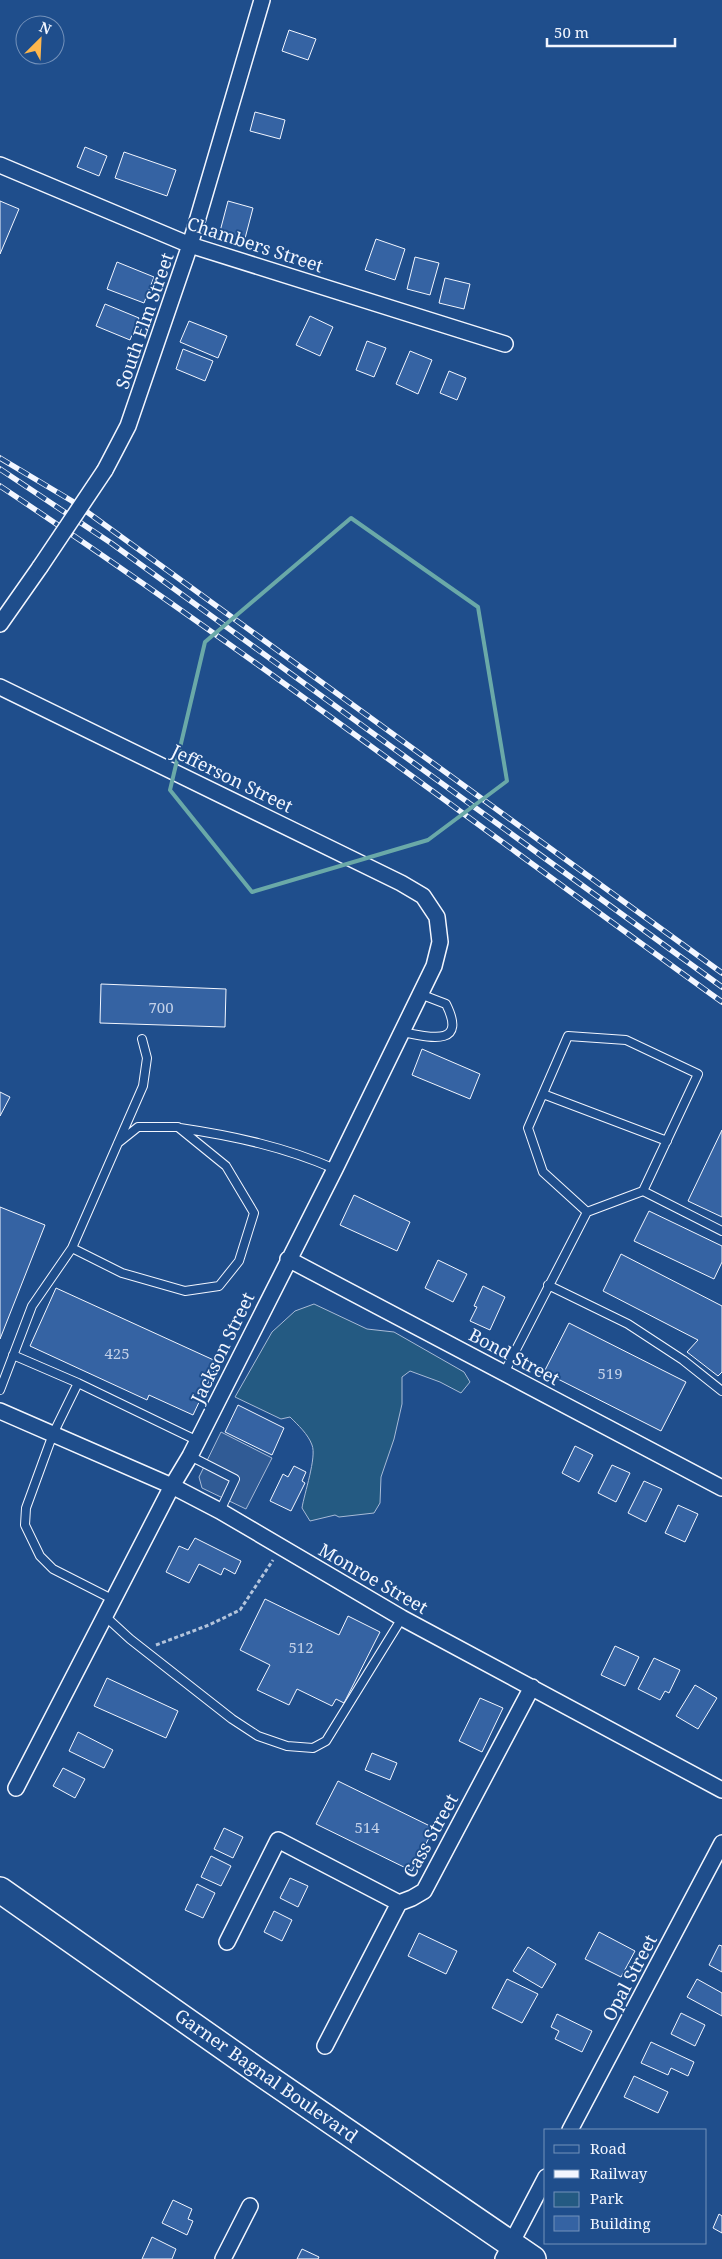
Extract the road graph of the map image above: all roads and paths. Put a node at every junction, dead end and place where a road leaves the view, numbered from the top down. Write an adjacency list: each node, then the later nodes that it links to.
1 (262, 0): 3 (street, South Elm Street)
2 (0, 165): 3 (street, Chambers Street)
3 (190, 245): 4 (street, Chambers Street); 5 (street, South Elm Street, bridge)
4 (504, 344)
5 (0, 624)
6 (0, 687): 7 (street, Jefferson Street)
7 (436, 917): 8 (street, Jackson Street)
8 (420, 994): 9 (street, Jackson Street); 9 (lane)
9 (402, 1032): 15 (street, Jackson Street)
10 (142, 1039): 14 (lane)
11 (543, 1094): 13 (lane); 13 (lane); 17 (lane)
12 (178, 1127): 14 (lane); 15 (lane); 19 (lane)
13 (667, 1141): 16 (lane)
14 (118, 1143): 19 (lane)
15 (335, 1169): 20 (street, Jackson Street)
16 (643, 1191): 17 (lane); 18 (lane)
17 (587, 1212): 21 (lane)
18 (722, 1231)
19 (72, 1248): 22 (lane)
20 (288, 1259): 23 (street, Bond Street); 29 (street, Jackson Street)
21 (548, 1285): 23 (lane); 26 (lane)
22 (13, 1355): 24 (lane); 25 (lane)
23 (504, 1373): 32 (street, Bond Street)
24 (78, 1383): 28 (lane); 29 (lane)
25 (0, 1390)
26 (722, 1391)
27 (0, 1412): 28 (street, Monroe Street)
28 (53, 1434): 31 (street, Monroe Street); 35 (lane)
29 (198, 1441): 30 (street, Jackson Street)
30 (190, 1456): 31 (street, Jackson Street); 33 (lane)
31 (172, 1486): 33 (street, Monroe Street); 35 (street, Jackson Street)
32 (722, 1488)
33 (220, 1511): 34 (street, Monroe Street)
34 (281, 1547): 37 (street, Monroe Street); 38 (path)
35 (114, 1600): 36 (street, Jackson Street)
36 (106, 1617): 38 (lane); 40 (street, Jackson Street)
37 (402, 1618): 38 (lane); 39 (street, Monroe Street)
38 (142, 1649)
39 (532, 1687): 41 (street, Monroe Street); 44 (street, Cass Street)
40 (16, 1788)
41 (722, 1790)
42 (722, 1843): 47 (street, Opal Street)
43 (0, 1890): 50 (highway, Garner Bagnal Boulevard)
44 (399, 1903): 45 (street); 46 (street)
45 (227, 1942)
46 (325, 2046)
47 (571, 2129)
48 (544, 2181): 50 (street)
49 (250, 2206): 51 (street)
50 (507, 2251): 52 (highway, Garner Bagnal Boulevard)
51 (223, 2259)
52 (534, 2259)

